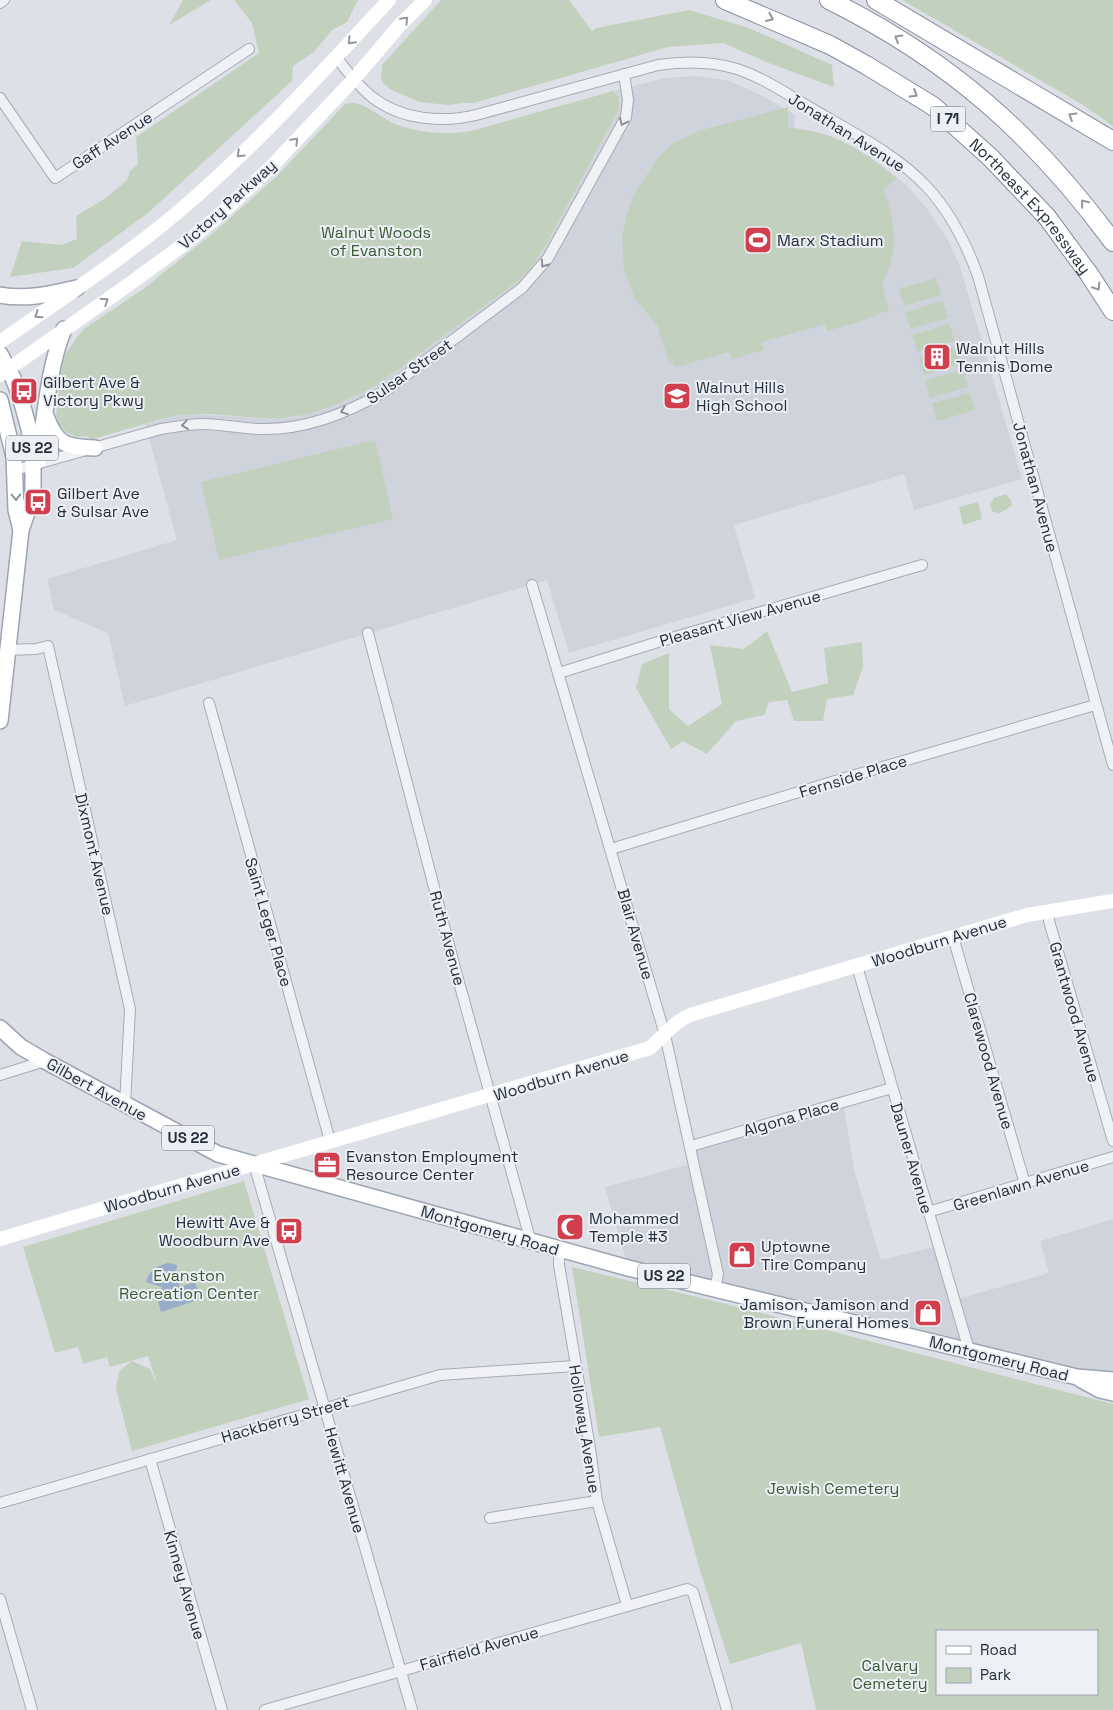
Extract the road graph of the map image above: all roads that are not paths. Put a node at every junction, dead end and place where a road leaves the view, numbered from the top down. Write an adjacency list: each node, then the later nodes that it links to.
1 (4, 0): 7 (street)
2 (389, 0): 9 (street, Victory Parkway, one-way to 9)
3 (425, 0): 11 (street, Victory Parkway, one-way to 3)
4 (725, 0): 17 (highway, Northeast Expressway / I 71, one-way to 17)
5 (829, 0): 14 (highway, I 71, one-way to 5)
6 (876, 0): 13 (highway, one-way to 6)
7 (0, 3)
8 (249, 49): 12 (street, Gaff Avenue)
9 (336, 57): 11 (street, Jonathan Avenue); 15 (street, Victory Parkway, one-way to 15)
10 (624, 74): 11 (street, Jonathan Avenue); 24 (street, Sulsar Street, one-way to 24); 34 (street, Jonathan Avenue)
11 (354, 79): 18 (street, Victory Parkway, one-way to 11)
12 (0, 98)
13 (1113, 142)
14 (1113, 242)
15 (76, 288): 16 (main road); 19 (street, Victory Parkway, one-way to 19)
16 (0, 295)
17 (1113, 311)
18 (64, 329): 21 (street, Victory Parkway); 23 (main road)
19 (0, 342)
20 (0, 354): 21 (main road, US 22)
21 (4, 372): 25 (main road, US 22)
22 (0, 400): 26 (main road, US 22)
23 (46, 415): 24 (main road); 25 (main road)
24 (95, 448): 25 (street, Sulsar Street)
25 (36, 465): 26 (street, Sulsar Street); 27 (main road, US 22)
26 (15, 470): 27 (main road, US 22, one-way to 27)
27 (21, 530): 31 (main road, US 22)
28 (922, 565): 32 (street, Pleasant View Avenue)
29 (532, 585): 32 (street, Blair Avenue)
30 (368, 633): 47 (street, Ruth Avenue)
31 (7, 650): 35 (main road, US 22); 48 (street, Dixmont Avenue)
32 (559, 673): 37 (street, Blair Avenue)
33 (208, 703): 49 (street, Saint Leger Place)
34 (1095, 705): 36 (street, Jonathan Avenue); 37 (street, Fernside Place)
35 (0, 720)
36 (1113, 765)
37 (611, 849): 43 (street, Blair Avenue)
38 (1113, 900): 39 (street, Woodburn Avenue)
39 (1049, 911): 40 (street, Woodburn Avenue); 50 (street, Grantwood Avenue)
40 (953, 937): 41 (street, Woodburn Avenue); 54 (street, Clarewood Avenue)
41 (857, 966): 43 (street, Woodburn Avenue); 46 (street, Dauner Avenue)
42 (0, 1028): 44 (main road, Gilbert Avenue / US 22)
43 (665, 1035): 47 (street, Woodburn Avenue); 51 (street, Blair Avenue)
44 (45, 1062): 45 (street); 48 (main road, Gilbert Avenue / US 22)
45 (0, 1075)
46 (892, 1088): 51 (street, Algona Place); 55 (street, Dauner Avenue)
47 (491, 1096): 49 (street, Woodburn Avenue); 57 (street, Ruth Avenue)
48 (125, 1105): 53 (main road, Gilbert Avenue / US 22)
49 (330, 1141): 53 (street, Woodburn Avenue)
50 (1113, 1141)
51 (691, 1146): 59 (street, Blair Avenue)
52 (1113, 1157): 54 (street, Greenlawn Avenue)
53 (254, 1164): 56 (street, Woodburn Avenue); 57 (main road, Montgomery Road / US 22); 65 (street, Hewitt Avenue)
54 (1025, 1184): 55 (street, Greenlawn Avenue)
55 (928, 1212): 60 (street, Dauner Avenue)
56 (0, 1239)
57 (531, 1242): 58 (main road, Montgomery Road / US 22)
58 (559, 1250): 59 (main road, Montgomery Road / US 22); 61 (street, Holloway Avenue)
59 (715, 1289): 60 (main road, Montgomery Road / US 22)
60 (969, 1350): 62 (main road, Montgomery Road / US 22)
61 (575, 1366): 65 (street, Hackberry Street); 67 (street, Holloway Avenue)
62 (1076, 1377): 63 (main road, Montgomery Road / US 22); 64 (main road, Montgomery Road / US 22)
63 (1113, 1380)
64 (1113, 1393)
65 (325, 1409): 66 (street, Hackberry Street); 72 (street, Hewitt Avenue)
66 (150, 1459): 68 (street, Hackberry Street); 74 (street, Kinney Avenue)
67 (596, 1501): 69 (street); 71 (street, Holloway Avenue)
68 (0, 1503)
69 (490, 1518)
70 (0, 1599): 73 (street)
71 (627, 1605): 72 (street, Fairfield Avenue); 77 (street, Fairfield Avenue)
72 (400, 1671): 75 (street, Fairfield Avenue); 76 (street, Hewitt Avenue)
73 (32, 1710)
74 (222, 1710)
75 (265, 1710)
76 (412, 1710)
77 (727, 1710)

